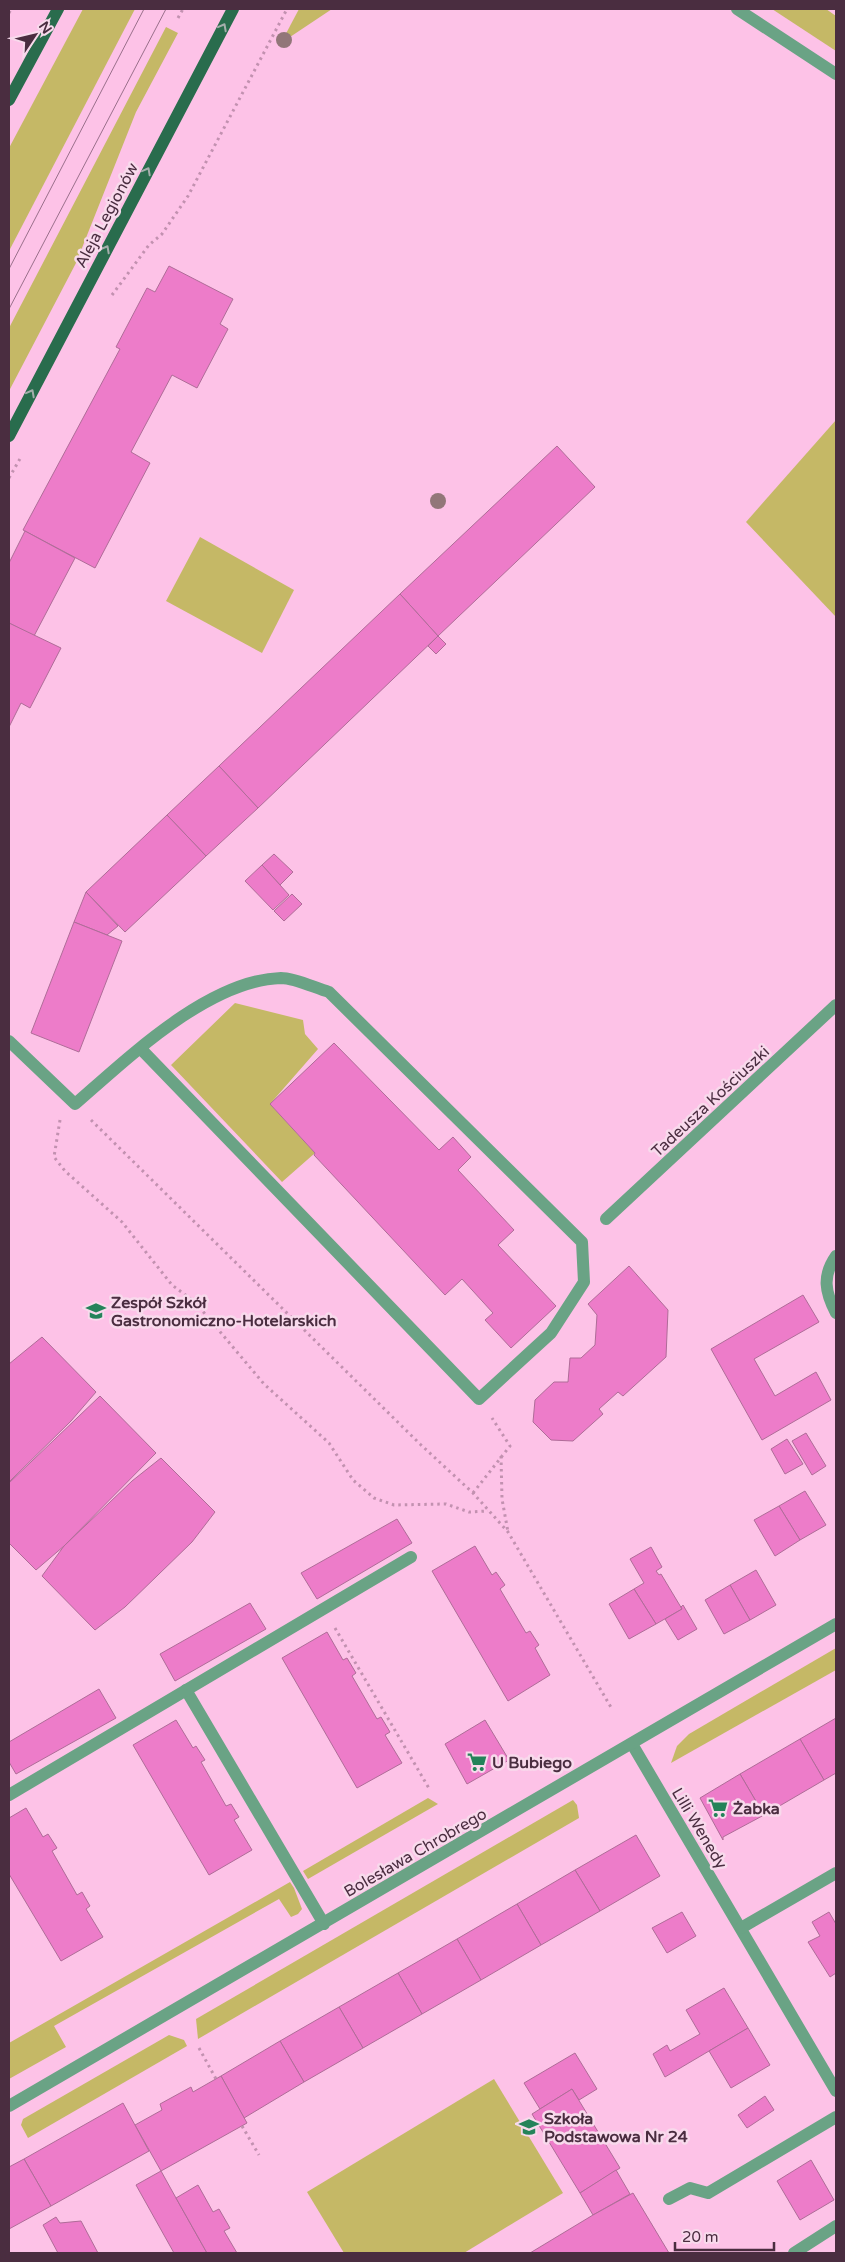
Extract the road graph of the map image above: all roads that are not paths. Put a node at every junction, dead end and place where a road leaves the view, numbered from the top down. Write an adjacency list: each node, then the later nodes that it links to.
1 (58, 9): 5 (main road)
2 (232, 9): 6 (main road, Aleja Legionów, one-way to 2)
3 (737, 9): 4 (street)
4 (836, 74)
5 (9, 100)
6 (9, 436)
7 (836, 1005): 10 (street, Tadeusza Kościuszki)
8 (9, 1041): 9 (street)
9 (140, 1048): 9 (street)
10 (606, 1219)
11 (836, 1256): 12 (street)
12 (836, 1313)
13 (411, 1557): 15 (street)
14 (836, 1624): 16 (street, Bolesława Chrobrego)
15 (186, 1690): 17 (street); 19 (street)
16 (632, 1744): 19 (street, Bolesława Chrobrego); 20 (street, Lilli Wenedy)
17 (9, 1795)
18 (836, 1873): 20 (street)
19 (324, 1924): 22 (street, Bolesława Chrobrego)
20 (741, 1928): 21 (street, Lilli Wenedy)
21 (836, 2091)
22 (9, 2106)
23 (836, 2117): 24 (street)
24 (669, 2199)
25 (836, 2226): 26 (street)
26 (794, 2253)

